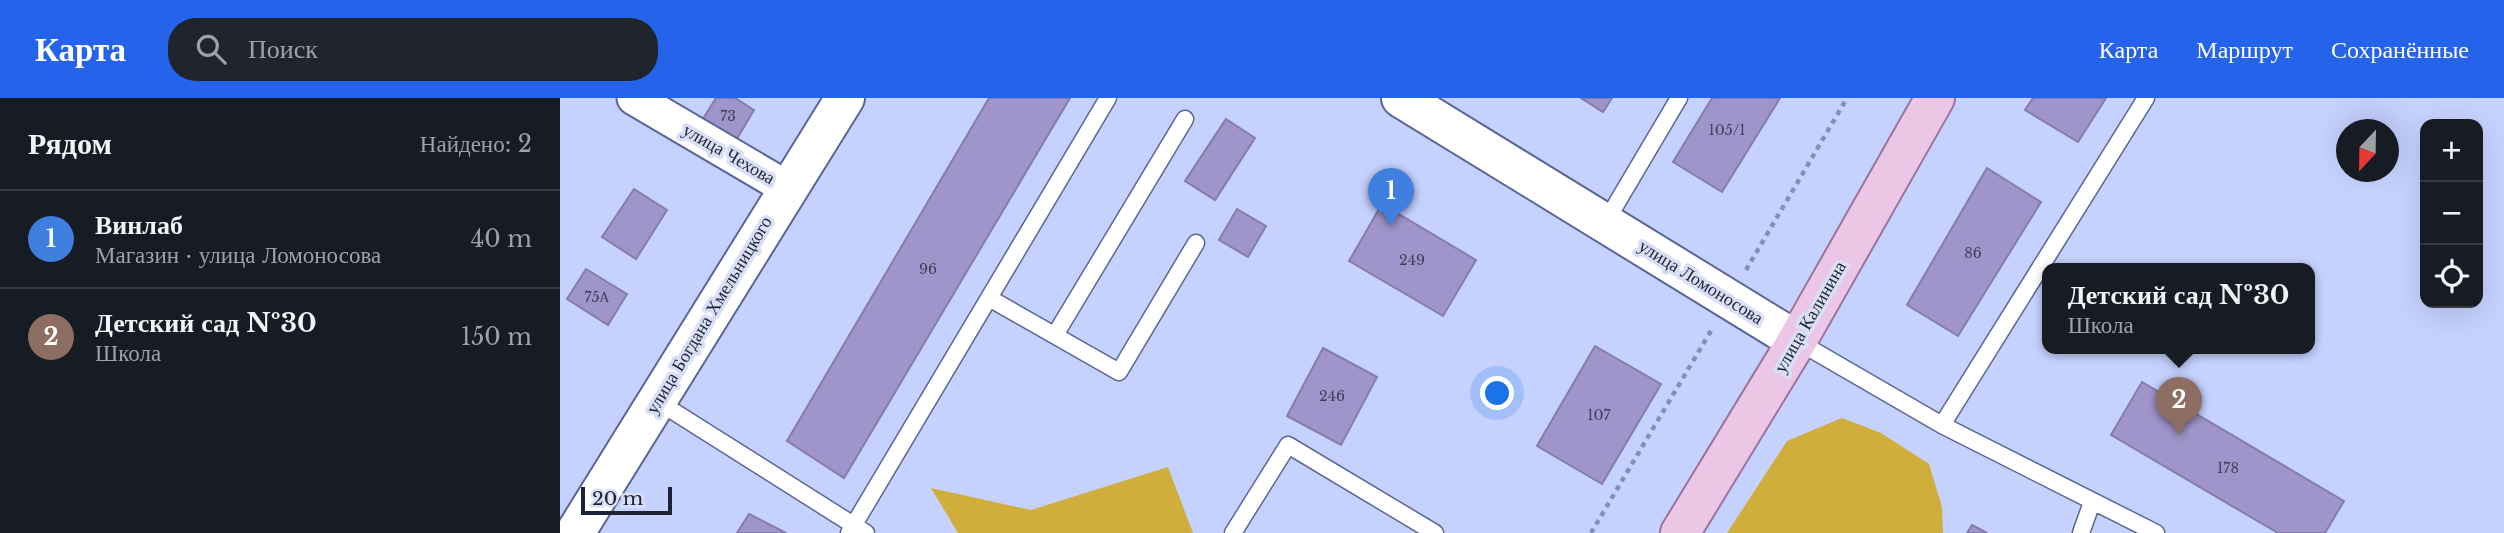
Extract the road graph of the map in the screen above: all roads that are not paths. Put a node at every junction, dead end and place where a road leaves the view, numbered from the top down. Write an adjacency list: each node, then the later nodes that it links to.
1 (634, 98): 9 (street, улица Чехова)
2 (845, 98): 9 (street, улица Богдана Хмельницкого)
3 (1108, 98): 14 (lane)
4 (1401, 98): 10 (street, улица Ломоносова)
5 (1679, 98): 10 (lane)
6 (1935, 98): 16 (main road, улица Калинина)
7 (2146, 98): 12 (lane)
8 (1185, 119): 15 (lane)
9 (787, 188): 17 (street, улица Богдана Хмельницкого)
10 (1605, 223): 16 (street, улица Ломоносова)
11 (1196, 243): 15 (lane)
12 (2043, 263)
13 (2042, 265): 18 (lane)
14 (989, 298): 15 (lane); 21 (lane)
15 (1055, 335)
16 (1797, 341): 18 (lane, улица Ломоносова); 24 (main road, улица Калинина)
17 (657, 401): 20 (street, улица Богдана Хмельницкого); 21 (lane)
18 (1942, 425): 19 (lane, улица Ломоносова)
19 (2092, 502): 25 (lane); 26 (lane, улица Ломоносова)
20 (571, 527)
21 (857, 530)
22 (1233, 533): 23 (lane)
23 (1435, 533)
24 (1680, 533)
25 (2081, 533)
26 (2156, 533)

